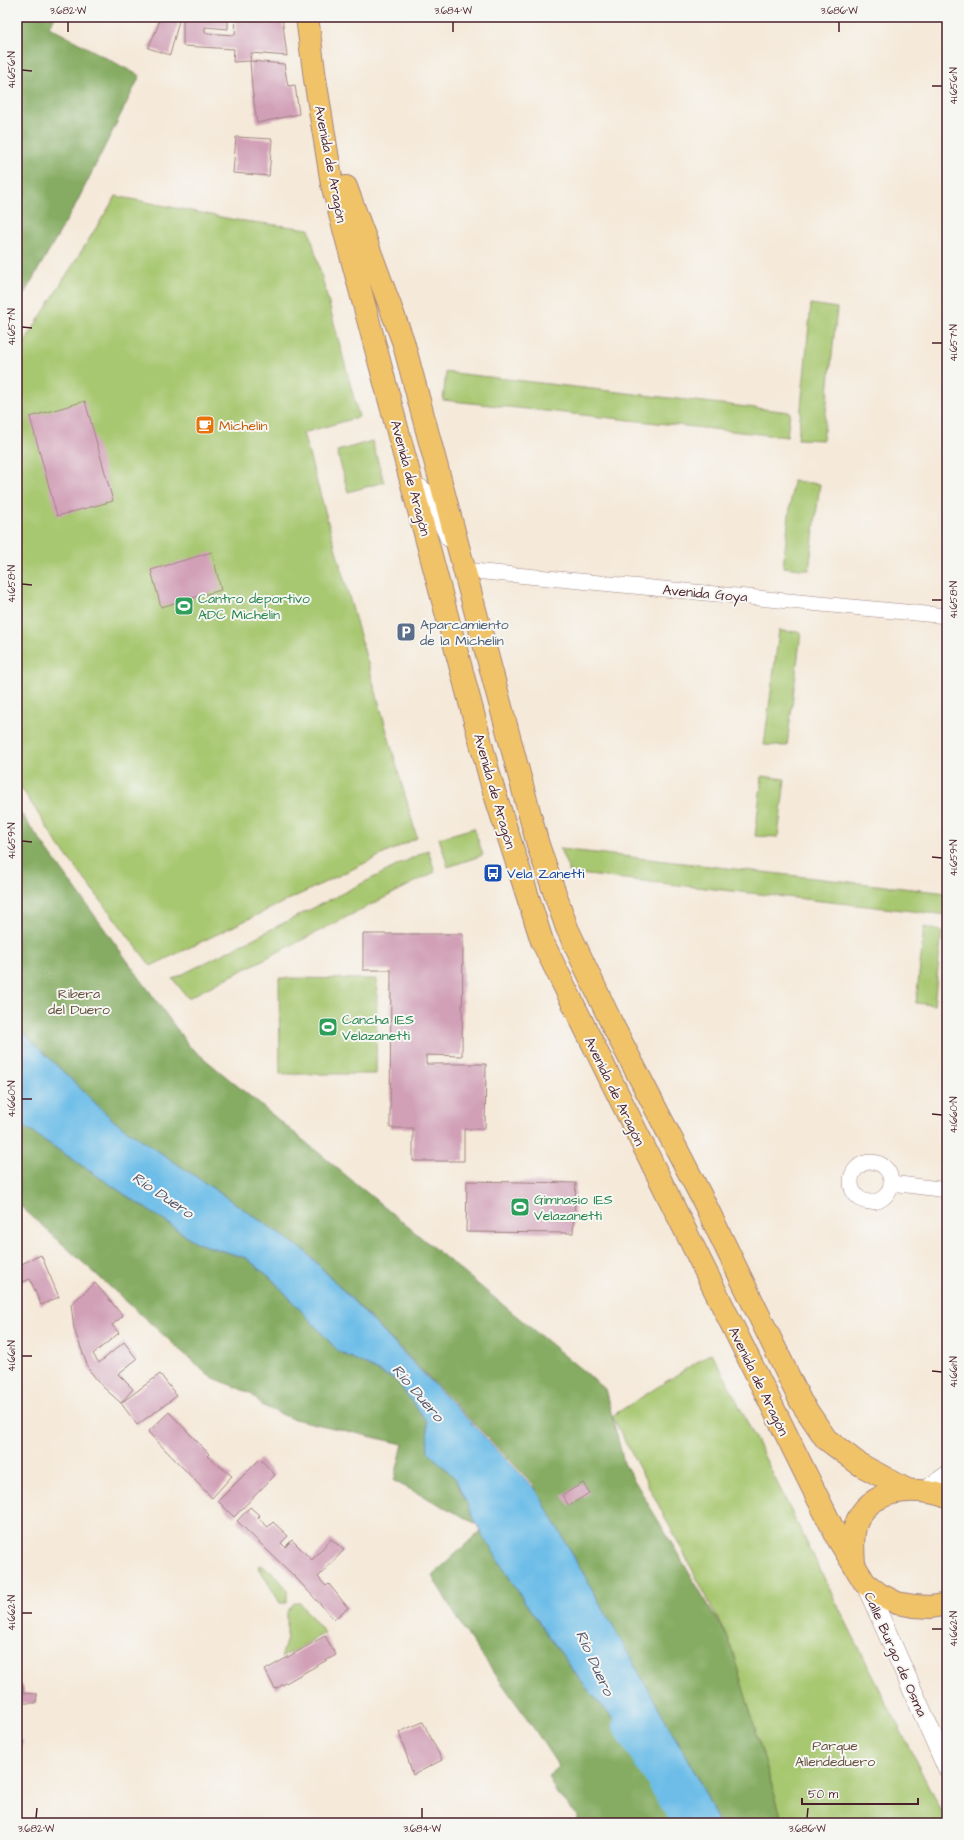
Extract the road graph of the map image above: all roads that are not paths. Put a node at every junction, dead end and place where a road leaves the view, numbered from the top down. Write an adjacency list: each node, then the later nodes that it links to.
1 (307, 17): 2 (highway, Avenida de Aragón)
2 (315, 79): 3 (highway, Avenida de Aragón); 4 (highway, Avenida de Aragón)
3 (413, 486): 4 (street); 11 (highway, Avenida de Aragón)
4 (463, 570): 5 (street, Avenida Goya); 9 (highway, Avenida de Aragón)
5 (947, 616)
6 (891, 1183): 7 (street)
7 (947, 1190)
8 (947, 1473): 9 (street)
9 (916, 1490): 10 (highway, Avenida de Aragón); 11 (highway)
10 (947, 1497)
11 (854, 1564): 12 (highway, Avenida de Aragón)
12 (865, 1583): 13 (highway); 14 (street, Calle Burgo de Osma)
13 (947, 1604)
14 (947, 1768)

